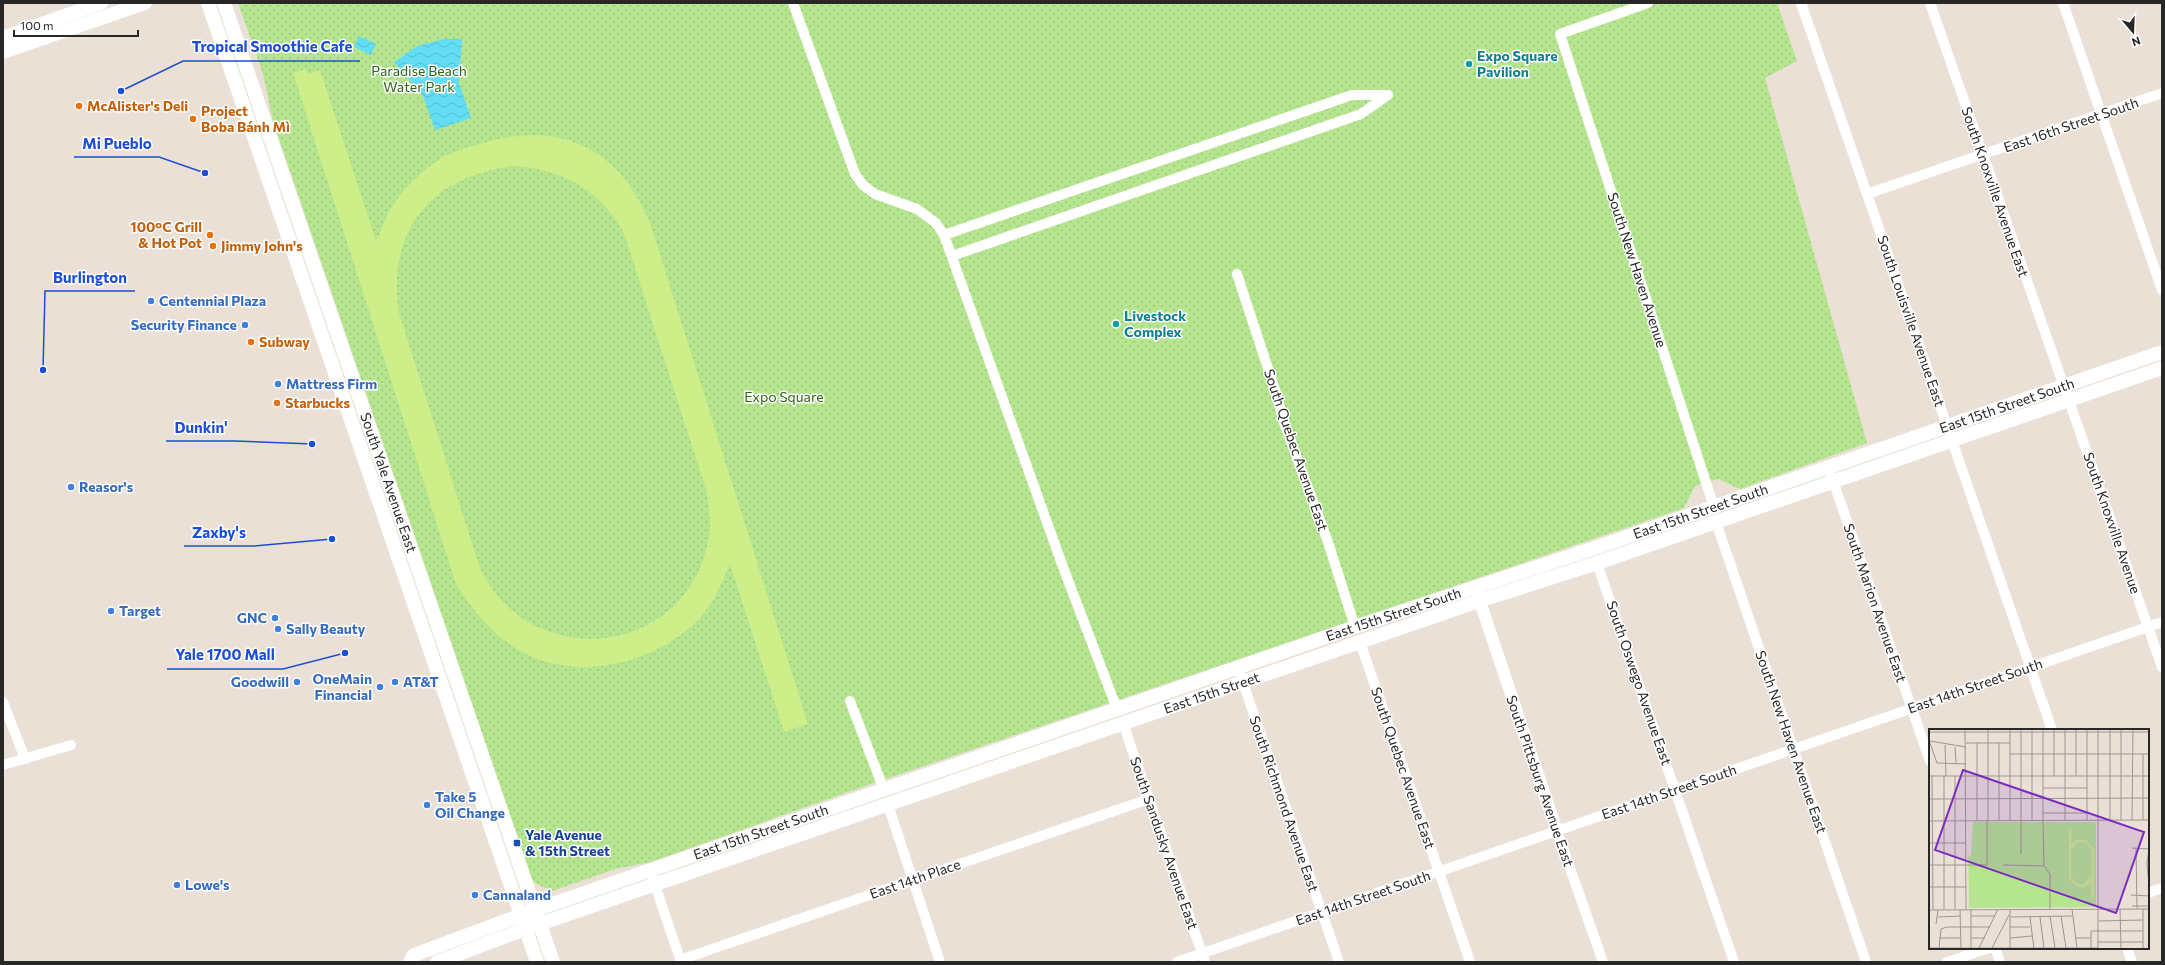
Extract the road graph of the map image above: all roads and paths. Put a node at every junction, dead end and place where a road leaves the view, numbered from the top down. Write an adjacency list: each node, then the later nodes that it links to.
1 (101, 3): 10 (main road)
2 (145, 3): 11 (main road)
3 (208, 3): 19 (main road, South Yale Avenue East)
4 (224, 3): 18 (main road, South Yale Avenue East)
5 (793, 3): 16 (street)
6 (1648, 3): 34 (street, South New Haven Avenue)
7 (1801, 3): 15 (street, South Louisville Avenue East)
8 (1930, 3): 14 (street, South Knoxville Avenue East)
9 (2063, 3): 13 (street)
10 (3, 38)
11 (3, 52)
12 (2162, 94): 13 (street, East 16th Street South)
13 (2101, 114): 14 (street, East 16th Street South); 21 (street)
14 (1982, 155): 15 (street, East 16th Street South); 26 (street, South Knoxville Avenue East)
15 (1867, 194): 28 (street, South Louisville Avenue East)
16 (944, 235): 17 (street); 17 (street)
17 (952, 256): 54 (street)
18 (312, 260): 19 (main road); 23 (main road, South Yale Avenue East)
19 (297, 265): 25 (main road, South Yale Avenue East)
20 (1237, 274): 43 (street, South Quebec Avenue East)
21 (2162, 290)
22 (2162, 352): 26 (main road, East 15th Street South)
23 (348, 366): 25 (main road); 30 (main road, South Yale Avenue East)
24 (2162, 368): 27 (main road, East 15th Street South)
25 (333, 371): 31 (main road, South Yale Avenue East)
26 (2062, 383): 27 (street, South Knoxville Avenue); 28 (main road, East 15th Street South)
27 (2069, 400): 29 (main road, East 15th Street South); 44 (street, South Knoxville Avenue)
28 (1947, 427): 29 (street, South Louisville Avenue East); 32 (main road, East 15th Street South)
29 (1952, 441): 33 (main road, East 15th Street South); 47 (street, South Louisville Avenue East)
30 (376, 447): 31 (main road); 37 (main road, South Yale Avenue East)
31 (361, 452): 38 (main road, South Yale Avenue East)
32 (1829, 468): 33 (street, South Marion Avenue East); 34 (main road, East 15th Street South)
33 (1834, 482): 35 (main road, East 15th Street South); 53 (street, South Marion Avenue East)
34 (1714, 507): 35 (main road); 36 (main road, East 15th Street South)
35 (1716, 522): 39 (main road, East 15th Street South); 60 (street, South New Haven Avenue East)
36 (1592, 549): 39 (main road); 40 (main road, East 15th Street South)
37 (412, 550): 38 (main road); 56 (main road, South Yale Avenue East)
38 (396, 556): 58 (main road, South Yale Avenue East)
39 (1597, 563): 41 (main road, East 15th Street South); 64 (street, South Oswego Avenue East)
40 (1475, 586): 41 (street, South Pittsburg Avenue East); 43 (main road, East 15th Street South)
41 (1479, 601): 45 (main road, East 15th Street South); 68 (street, South Pittsburg Avenue East)
42 (2162, 622): 44 (street, East 14th Street South)
43 (1355, 626): 45 (main road); 49 (main road, East 15th Street South)
44 (2148, 627): 47 (street, East 14th Street South); 48 (street, South Knoxville Avenue)
45 (1360, 642): 46 (main road, East 15th Street South); 70 (street, South Quebec Avenue East)
46 (1300, 662): 50 (main road, East 15th Street)
47 (2030, 667): 53 (street, East 14th Street South); 57 (street, South Louisville Avenue East)
48 (2162, 667)
49 (1238, 668): 50 (street, South Richmond Avenue East); 54 (main road, East 15th Street)
50 (1242, 682): 55 (main road, East 15th Street); 76 (street, South Richmond Avenue East)
51 (850, 701): 65 (street)
52 (3, 702): 62 (street)
53 (1912, 708): 60 (street, East 14th Street South); 61 (street, South Marion Avenue East)
54 (1118, 709): 55 (main road); 65 (main road, East 15th Street South)
55 (1123, 723): 66 (street, South Sandusky Avenue East); 67 (main road, East 15th Street South)
56 (473, 729): 58 (main road); 75 (main road, South Yale Avenue East)
57 (2052, 729)
58 (458, 735): 77 (main road, South Yale Avenue East)
59 (71, 745): 62 (street)
60 (1794, 749): 64 (street, East 14th Street South); 95 (street, South New Haven Avenue East)
61 (1929, 758)
62 (25, 759): 63 (street)
63 (3, 765)
64 (1675, 789): 68 (street, East 14th Street South); 94 (street, South Oswego Avenue East)
65 (884, 790): 67 (main road); 69 (main road, East 15th Street South)
66 (1149, 799): 71 (street, East 14th Place); 83 (street, South Sandusky Avenue East)
67 (888, 805): 71 (street); 72 (main road, East 15th Street South)
68 (1557, 830): 70 (street, East 14th Street South); 93 (street, South Pittsburg Avenue East)
69 (650, 871): 72 (street); 75 (main road, East 15th Street South)
70 (1439, 871): 76 (street, East 14th Street South); 92 (street, South Quebec Avenue East)
71 (912, 880): 84 (street, East 14th Place); 89 (street)
72 (655, 886): 78 (main road, East 15th Street South); 84 (street)
73 (2162, 888): 74 (street)
74 (2149, 893)
75 (535, 910): 77 (main road, East 15th Street South); 78 (main road, South Yale Avenue East)
76 (1322, 912): 83 (street, East 14th Street South); 91 (street, South Richmond Avenue East)
77 (521, 916): 79 (main road, South Yale Avenue East); 85 (main road, East 15th Street South)
78 (540, 924): 79 (main road, East 15th Street South); 88 (main road, South Yale Avenue East)
79 (525, 929): 86 (main road, East 15th Street South); 87 (main road, South Yale Avenue East)
80 (1985, 949): 96 (street)
81 (1995, 949): 97 (street)
82 (2127, 949): 98 (street)
83 (1204, 958): 90 (street, East 14th Street South)
84 (681, 961)
85 (410, 962)
86 (436, 962)
87 (537, 962)
88 (553, 962)
89 (940, 962)
90 (1177, 962)
91 (1339, 962)
92 (1470, 962)
93 (1603, 962)
94 (1734, 962)
95 (1866, 962)
96 (1947, 962)
97 (2000, 962)
98 (2132, 962)

